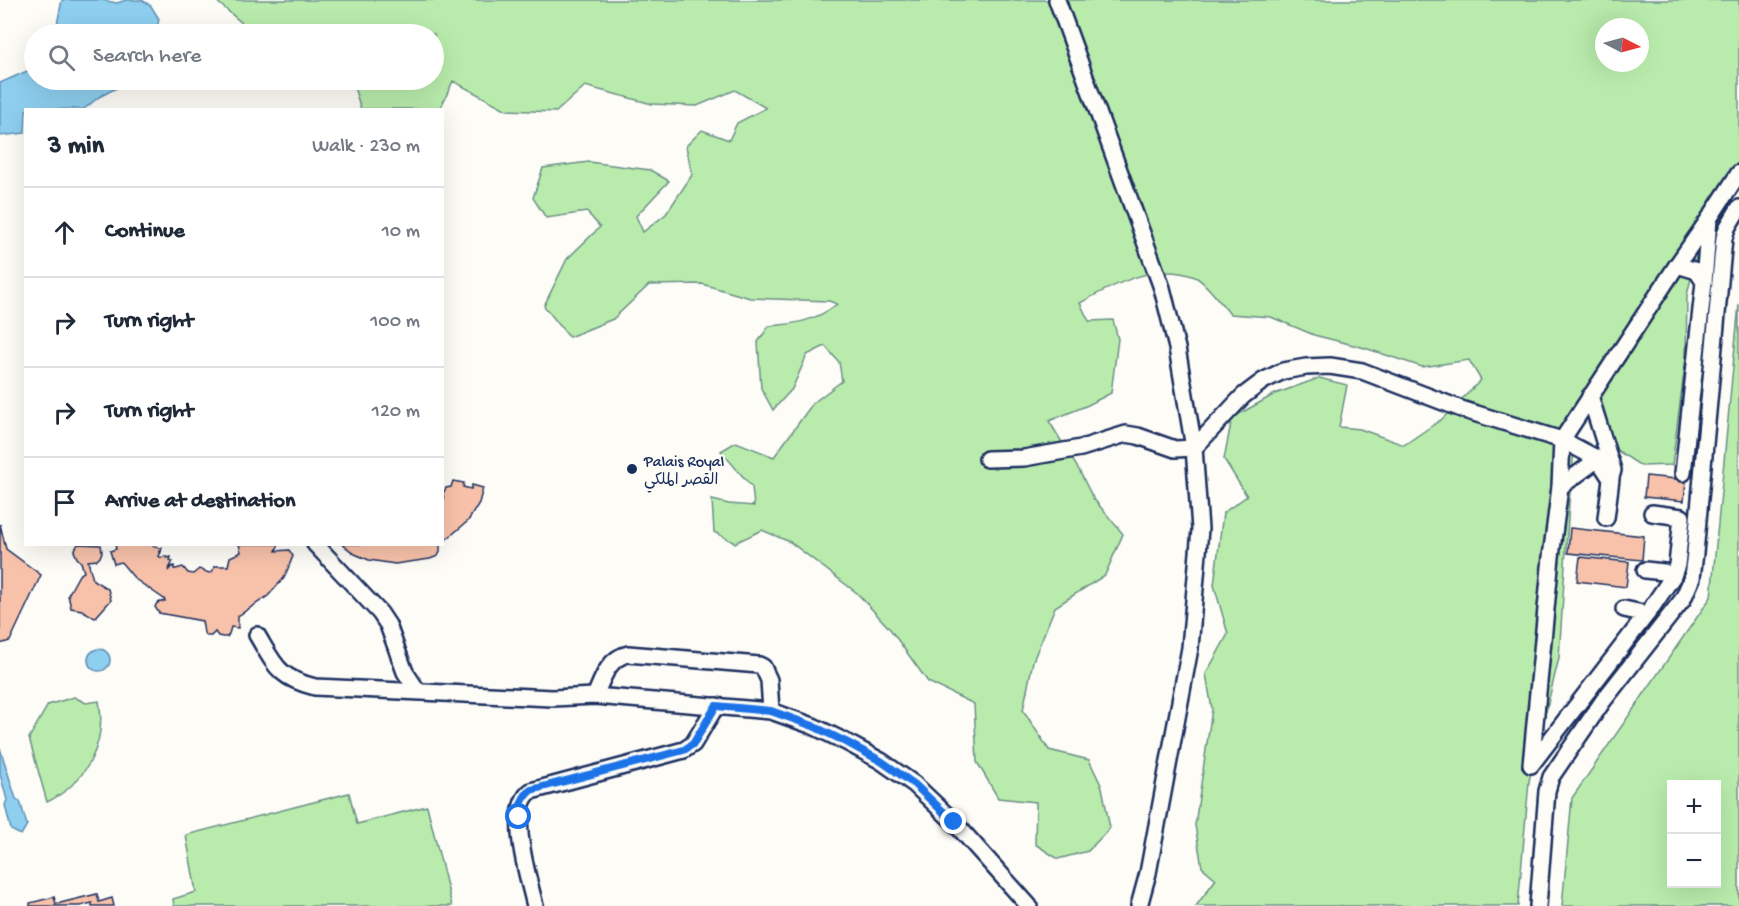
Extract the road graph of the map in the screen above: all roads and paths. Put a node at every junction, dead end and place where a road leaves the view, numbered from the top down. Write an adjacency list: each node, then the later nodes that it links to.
1 (1057, 0): 9 (street)
2 (1739, 173): 4 (street)
3 (1739, 208): 30 (street)
4 (1709, 219): 5 (street); 6 (street)
5 (1677, 266): 6 (street); 7 (street)
6 (1704, 282): 12 (street)
7 (1590, 396): 8 (street); 13 (street)
8 (1562, 440): 9 (street); 11 (street); 14 (street)
9 (1194, 448): 10 (street); 29 (street)
10 (987, 459)
11 (1598, 459): 13 (street); 14 (street)
12 (1683, 473)
13 (1611, 479): 16 (street)
14 (1560, 487): 21 (street)
15 (1652, 513): 19 (street)
16 (1606, 518)
17 (317, 546): 23 (street)
18 (1645, 570): 19 (street)
19 (1673, 576): 21 (street)
20 (1624, 609): 21 (street)
21 (1647, 614)
22 (257, 635): 23 (street)
23 (417, 690): 24 (street)
24 (595, 696): 25 (street); 26 (street)
25 (716, 706): 26 (street); 27 (street)
26 (771, 711): 28 (street)
27 (535, 906)
28 (1029, 906)
29 (1139, 906)
30 (1538, 906)

